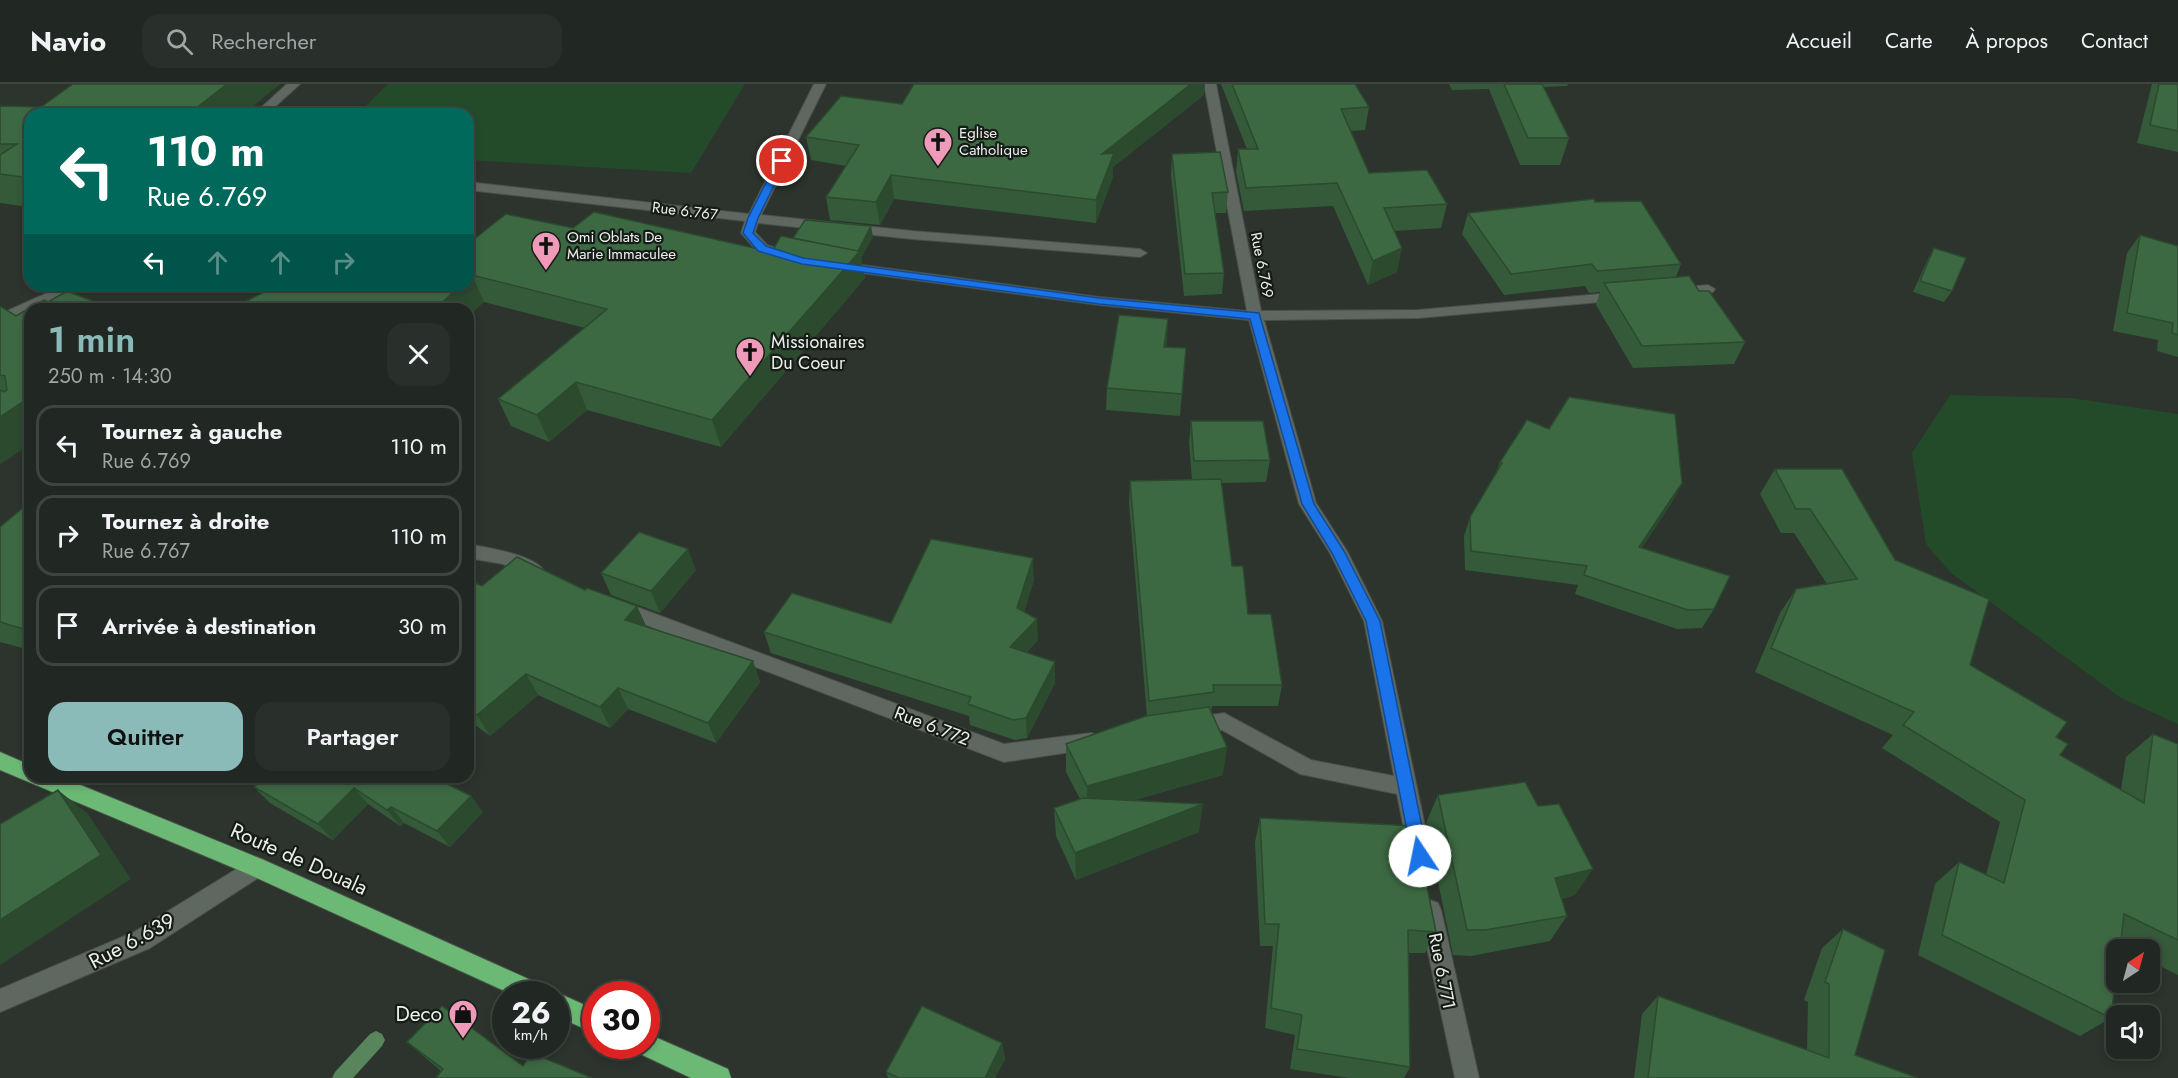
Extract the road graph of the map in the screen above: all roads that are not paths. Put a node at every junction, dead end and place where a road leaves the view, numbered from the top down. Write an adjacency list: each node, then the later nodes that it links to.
1 (294, 84): 4 (street)
2 (820, 84): 6 (street)
3 (1210, 84): 14 (street, Rue 6.769)
4 (267, 108)
5 (474, 187): 6 (street, Rue 6.767)
6 (753, 218): 7 (street, Rue 6.767); 14 (street, Rue 6.769)
7 (1140, 253)
8 (1708, 289): 10 (street)
9 (64, 291): 12 (street)
10 (1661, 293)
11 (1638, 295): 14 (street)
12 (37, 303)
13 (24, 309): 15 (street)
14 (1255, 316): 24 (street)
15 (0, 320)
16 (474, 552): 17 (street)
17 (548, 577)
18 (600, 600): 20 (street, Rue 6.772)
19 (1178, 728): 24 (street)
20 (1108, 738)
21 (0, 761): 22 (highway)
22 (24, 771)
23 (53, 783): 25 (highway, Route de Douala)
24 (1406, 787): 26 (street)
25 (256, 867): 28 (highway, Route de Douala); 29 (street, Rue 6.639)
26 (1422, 868)
27 (1427, 891): 32 (street, Rue 6.771)
28 (507, 981)
29 (0, 1000)
30 (660, 1051): 31 (highway)
31 (719, 1078)
32 (1467, 1078)

